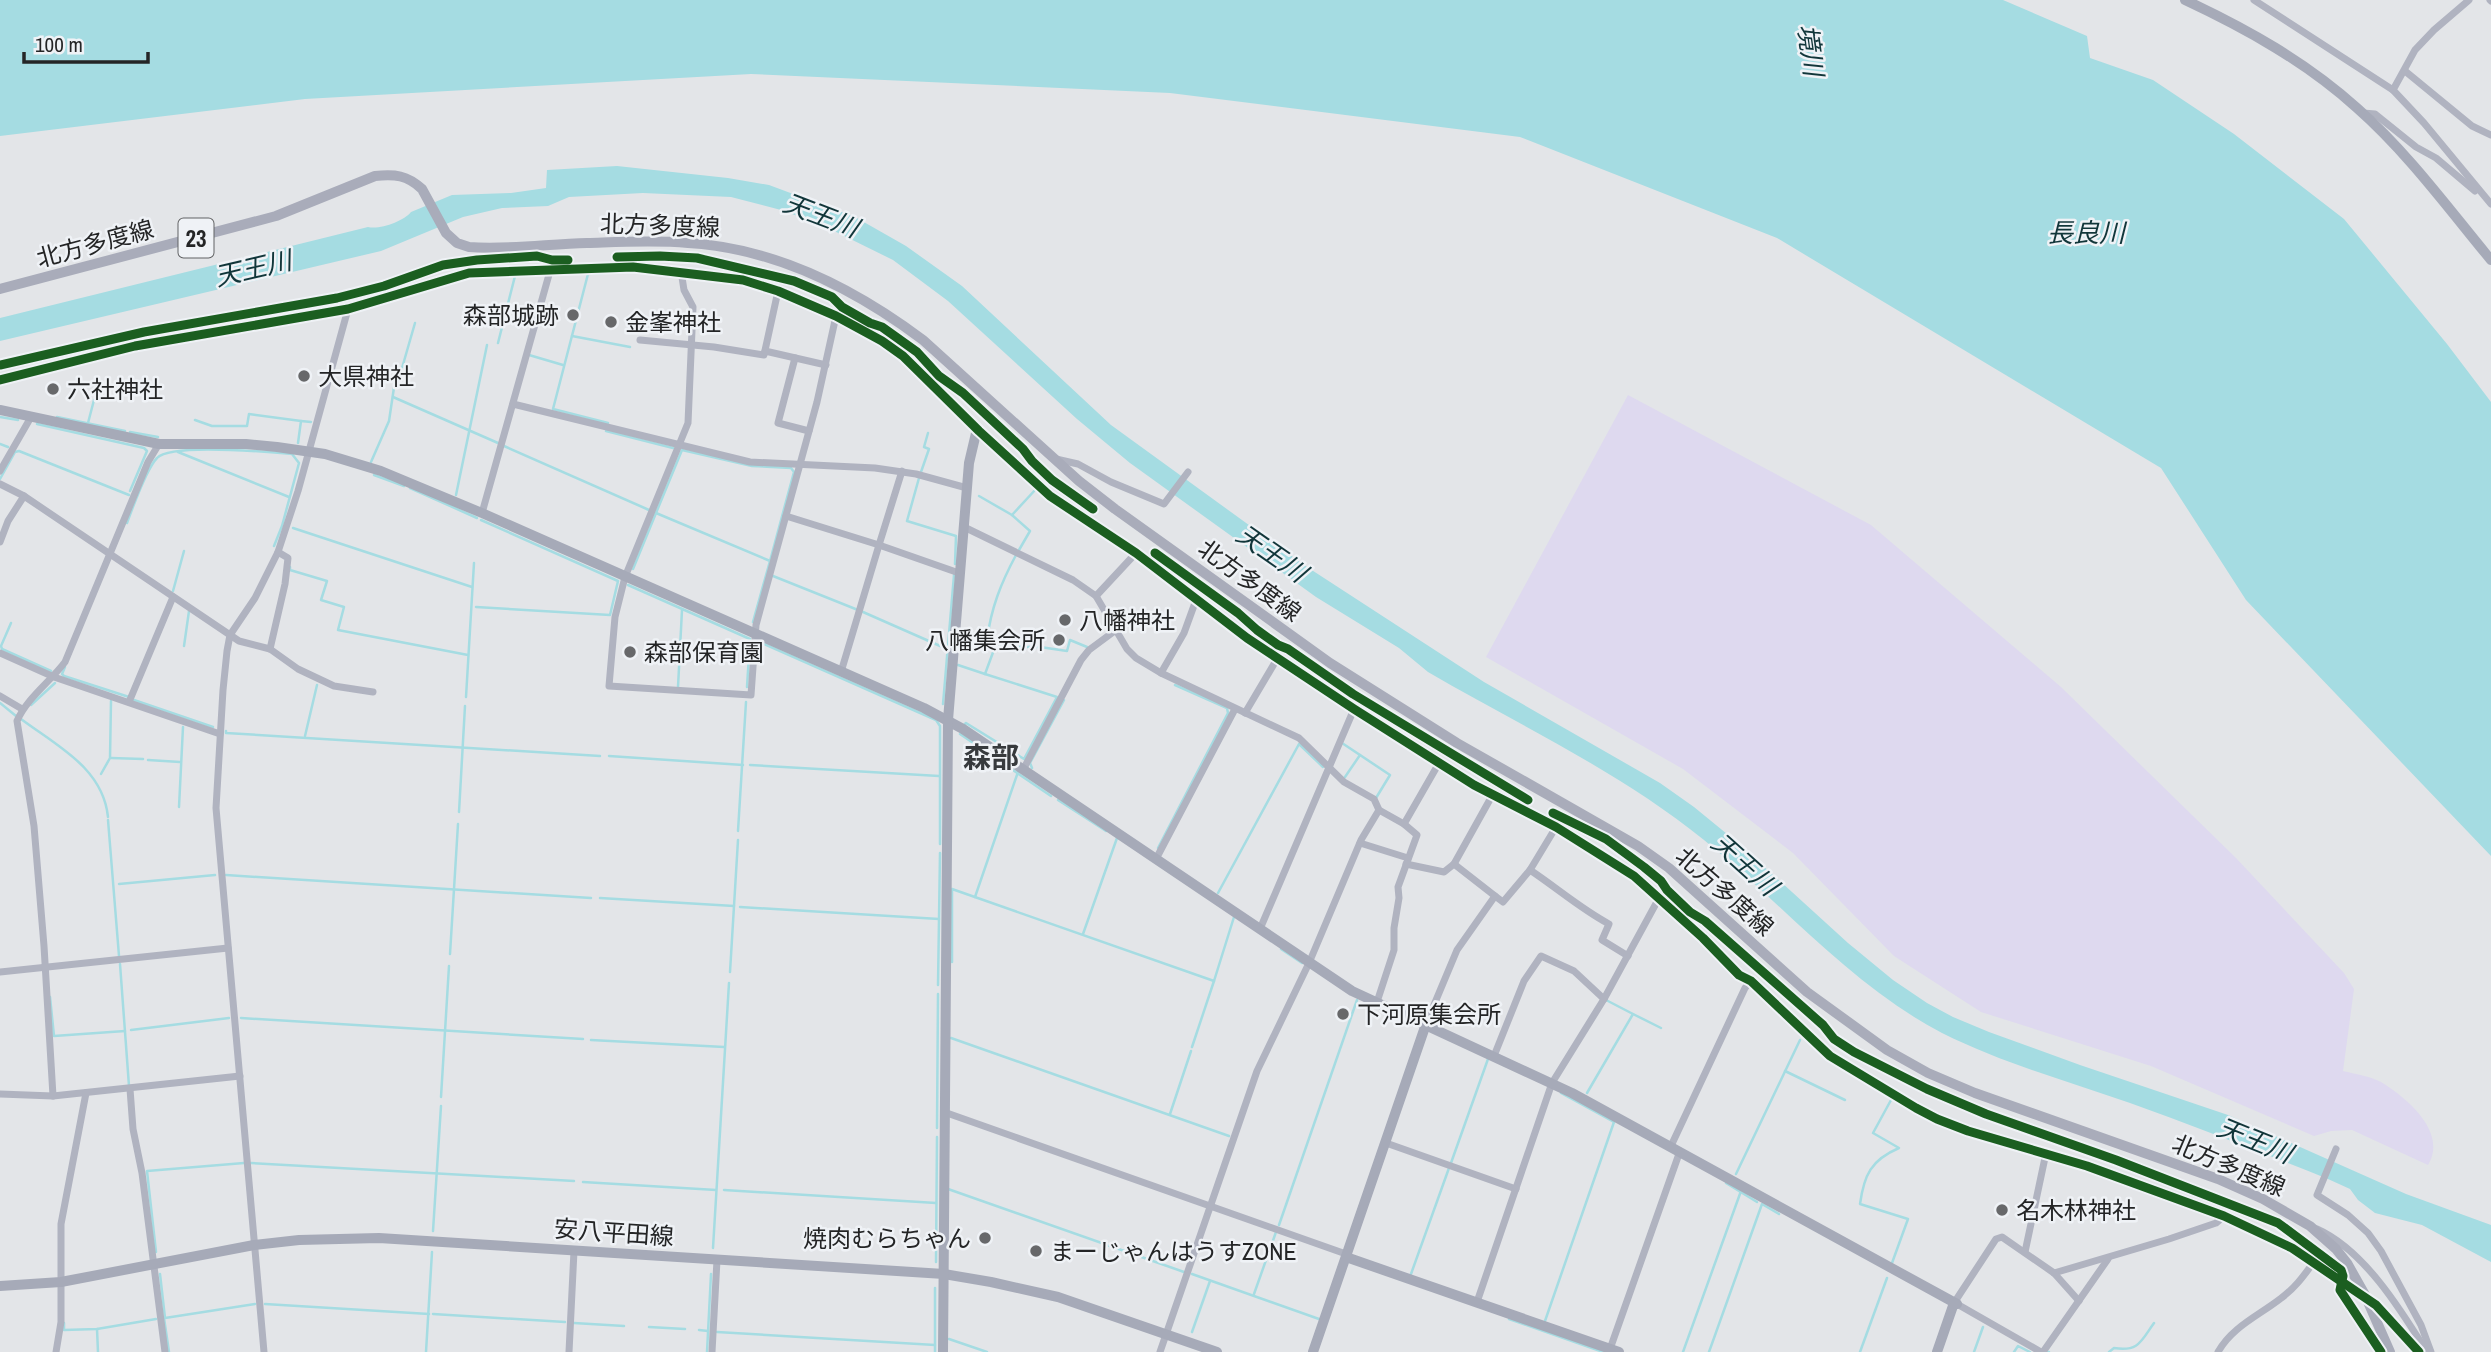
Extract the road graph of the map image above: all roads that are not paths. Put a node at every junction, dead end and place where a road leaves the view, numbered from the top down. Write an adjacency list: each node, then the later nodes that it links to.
1 (2185, 0): 6 (street)
2 (2254, 0): 5 (street)
3 (2469, 0): 4 (street)
4 (2405, 71): 5 (street); 7 (street)
5 (2393, 90): 8 (street)
6 (2362, 113): 8 (street); 9 (street)
7 (2491, 135)
8 (2491, 204)
9 (2491, 260)
10 (550, 271): 11 (street); 14 (street); 22 (street)
11 (681, 271): 13 (street); 17 (street)
12 (0, 289): 30 (main road, 北方多度線 / 23)
13 (778, 291): 15 (street); 18 (street)
14 (348, 309): 21 (street); 29 (street)
15 (836, 316): 20 (street); 25 (street)
16 (640, 341): 17 (street)
17 (692, 345): 18 (street); 28 (street)
18 (765, 351): 19 (street)
19 (794, 358): 20 (street); 26 (street)
20 (826, 365): 26 (street)
21 (0, 380)
22 (513, 404): 28 (street); 38 (street)
23 (0, 410): 24 (street)
24 (31, 417): 27 (street); 32 (street)
25 (977, 429): 36 (street); 44 (street)
26 (809, 431): 31 (street)
27 (159, 444): 29 (street); 45 (street)
28 (678, 446): 31 (street); 47 (street)
29 (308, 451): 38 (street); 43 (street)
30 (1056, 459): 34 (street); 108 (main road, 北方多度線 / 23)
31 (799, 464): 33 (street); 39 (street)
32 (0, 471)
33 (902, 471): 36 (street); 42 (street)
34 (1188, 472)
35 (0, 484): 37 (street)
36 (967, 488): 40 (street)
37 (24, 496): 41 (street); 45 (street)
38 (482, 513): 47 (street)
39 (786, 516): 42 (street); 52 (street)
40 (964, 527): 46 (street); 48 (street)
41 (0, 542)
42 (879, 545): 46 (street); 57 (street)
43 (278, 552): 53 (street); 54 (street)
44 (1136, 553): 48 (street); 50 (street)
45 (109, 554): 49 (street); 59 (street)
46 (959, 573): 67 (street)
47 (625, 577): 52 (street); 52 (street)
48 (1096, 596): 51 (street)
49 (173, 597): 53 (street); 62 (street)
50 (1196, 600): 56 (street); 58 (street)
51 (1116, 630): 58 (street); 71 (street)
52 (755, 634): 57 (street)
53 (230, 635): 54 (street); 68 (street)
54 (270, 649): 60 (street)
55 (0, 653): 59 (street)
56 (1278, 659): 65 (street); 66 (street)
57 (841, 673): 67 (street)
58 (1161, 673): 64 (street)
59 (54, 677): 62 (street); 63 (street)
60 (373, 692)
61 (0, 696): 63 (street)
62 (129, 702): 68 (street)
63 (22, 709): 87 (street)
64 (1235, 709): 66 (street); 77 (street)
65 (1354, 709): 69 (street); 70 (street)
66 (1245, 713): 70 (street)
67 (948, 720): 71 (street); 100 (street)
68 (219, 734): 84 (street)
69 (1439, 763): 72 (street); 74 (street)
70 (1328, 766): 73 (street); 83 (street)
71 (1023, 770): 77 (street)
72 (1493, 794): 75 (street); 79 (street)
73 (1379, 810): 74 (street); 76 (street)
74 (1404, 824): 78 (street)
75 (1556, 827): 80 (street); 82 (street)
76 (1360, 843): 78 (street); 86 (street)
77 (1156, 859): 83 (street)
78 (1407, 861): 79 (street); 91 (street)
79 (1454, 863): 81 (street)
80 (1530, 870): 81 (street); 85 (street)
81 (1495, 896): 92 (street)
82 (1659, 898): 85 (street); 89 (street)
83 (1260, 929): 86 (street)
84 (228, 948): 87 (street); 94 (street)
85 (1628, 956): 90 (street)
86 (1309, 963): 91 (street); 106 (street)
87 (46, 967): 88 (street); 99 (street)
88 (0, 972)
89 (1751, 981): 102 (street); 104 (street)
90 (1604, 999): 93 (street); 95 (street)
91 (1377, 1002): 92 (street)
92 (1426, 1024): 93 (street); 101 (street)
93 (1494, 1056): 95 (street)
94 (240, 1076): 96 (street); 109 (street)
95 (1552, 1083): 102 (street); 105 (street)
96 (130, 1089): 97 (street); 116 (street)
97 (86, 1093): 99 (street); 119 (street)
98 (0, 1094): 99 (street)
99 (54, 1096)
100 (944, 1112): 106 (street); 118 (street)
101 (1386, 1143): 105 (street); 112 (street)
102 (1676, 1148): 124 (street); 126 (street)
103 (2336, 1149): 141 (street)
104 (2046, 1153): 107 (street); 111 (street)
105 (1516, 1189): 123 (street)
106 (1210, 1205): 112 (street); 125 (street)
107 (2224, 1216): 113 (street); 115 (street)
108 (2311, 1226): 121 (main road, 北方多度線 / 23); 141 (street)
109 (254, 1245): 110 (street, 安八平田線); 116 (street, 安八平田線); 129 (street)
110 (574, 1251): 114 (street, 安八平田線); 130 (street)
111 (2025, 1252): 117 (street); 124 (street)
112 (1346, 1256): 123 (street); 135 (street)
113 (2109, 1258): 117 (street); 122 (street)
114 (717, 1260): 118 (street, 安八平田線); 131 (street)
115 (2313, 1263): 121 (street); 138 (street)
116 (154, 1265): 119 (street, 安八平田線); 128 (street)
117 (2054, 1273): 122 (street)
118 (944, 1274): 125 (street, 安八平田線); 132 (street)
119 (61, 1282): 120 (street, 安八平田線); 127 (street)
120 (0, 1286)
121 (2365, 1296): 139 (main road, 北方多度線 / 23); 140 (street)
122 (2079, 1301): 137 (street)
123 (1477, 1302): 126 (street)
124 (1955, 1304): 136 (street); 137 (street)
125 (1166, 1335): 133 (street); 134 (street, 安八平田線)
126 (1614, 1350)
127 (56, 1352)
128 (165, 1352)
129 (264, 1352)
130 (569, 1352)
131 (712, 1352)
132 (943, 1352)
133 (1160, 1352)
134 (1217, 1352)
135 (1313, 1352)
136 (1937, 1352)
137 (2042, 1352)
138 (2218, 1352)
139 (2390, 1352)
140 (2419, 1352)
141 (2429, 1352)

